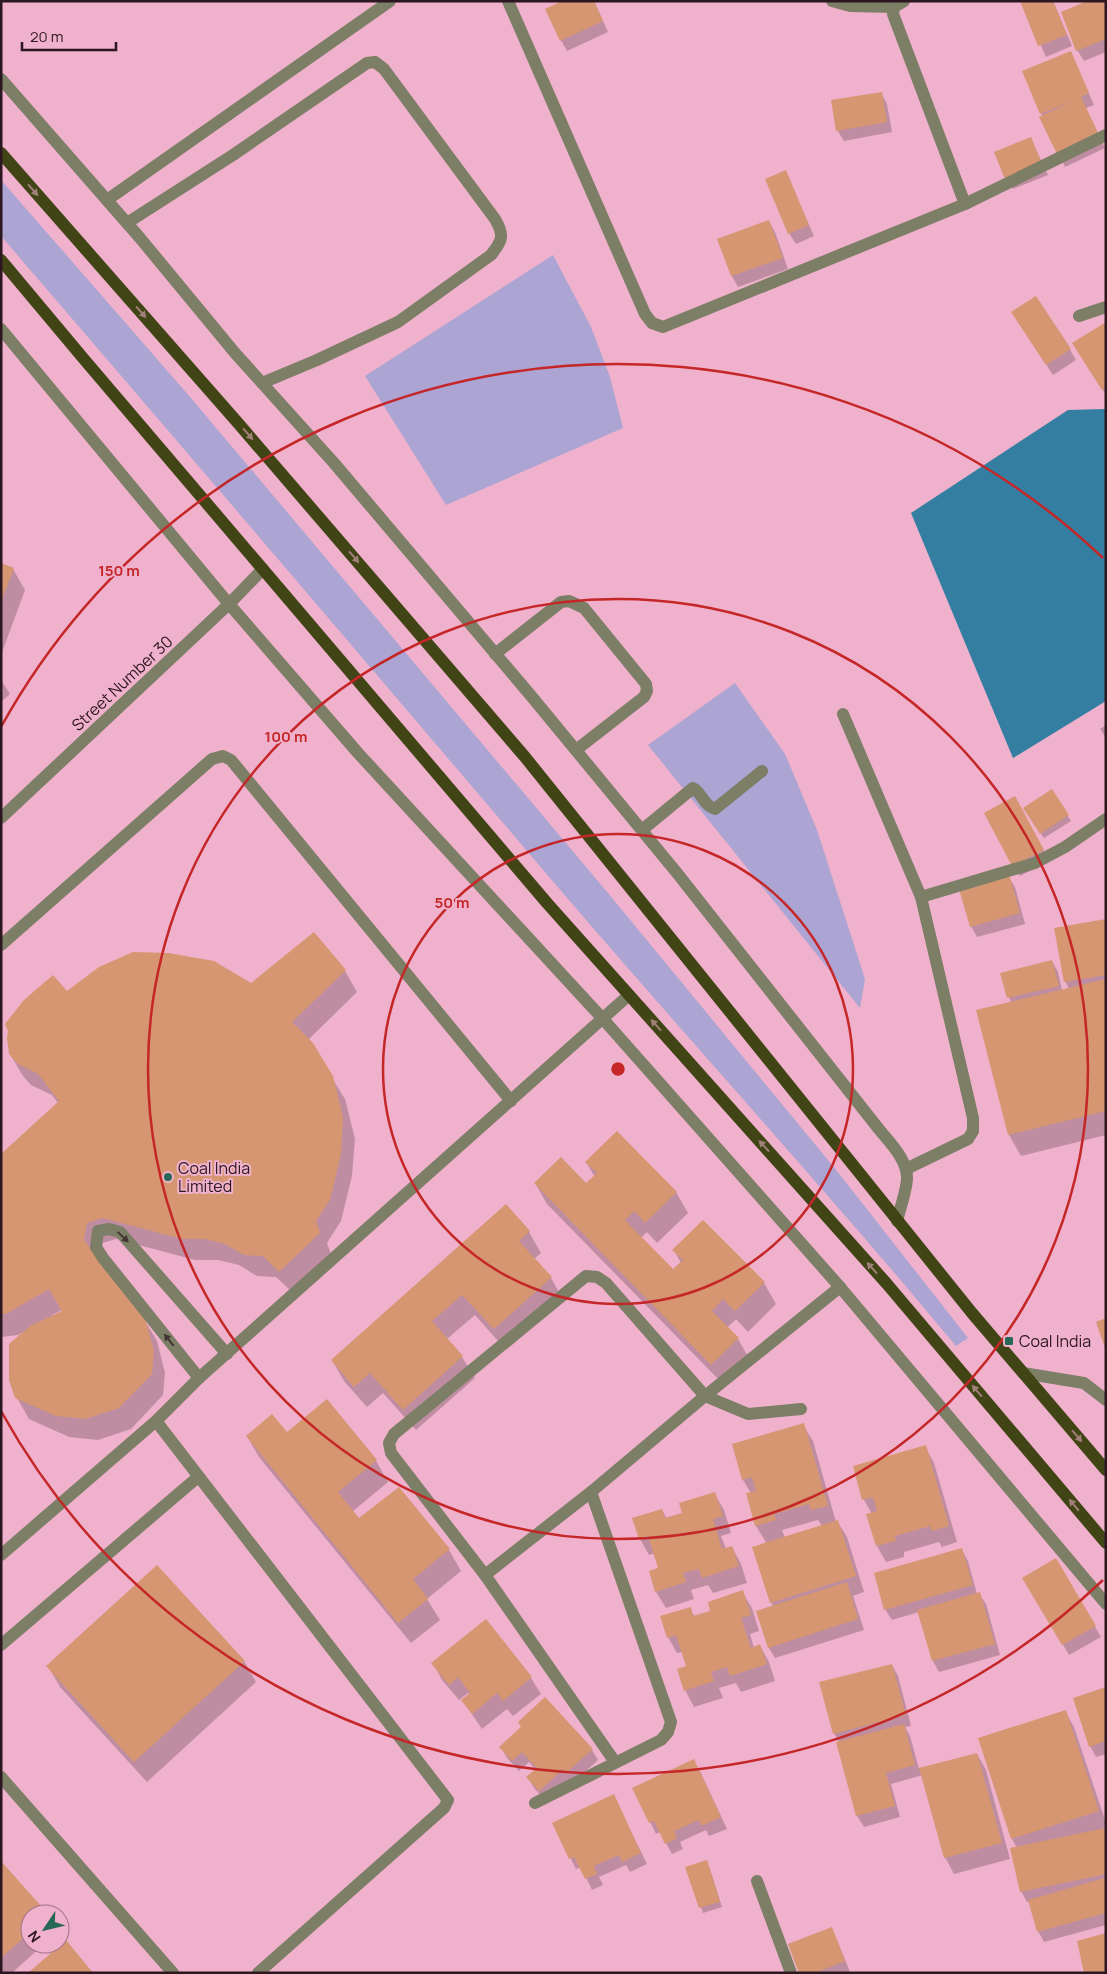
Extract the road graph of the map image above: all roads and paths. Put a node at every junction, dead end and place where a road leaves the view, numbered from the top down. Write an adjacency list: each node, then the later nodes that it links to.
1 (390, 1): 8 (street)
2 (508, 1): 9 (street)
3 (832, 1): 4 (street)
4 (899, 4): 9 (street)
5 (1, 80): 8 (street)
6 (1106, 135): 9 (street)
7 (1, 153): 31 (main road, one-way to 31)
8 (107, 200): 10 (street)
9 (965, 204)
10 (127, 223): 15 (street); 15 (street)
11 (1, 260): 16 (main road)
12 (1106, 307): 13 (street)
13 (1079, 316)
14 (1, 329): 17 (street)
15 (262, 383): 18 (street)
16 (263, 570): 17 (street, Street Number 30); 27 (main road)
17 (230, 604): 22 (street, Street Number 30); 28 (street)
18 (495, 654): 20 (street); 20 (street)
19 (843, 714): 25 (street)
20 (576, 750): 24 (street)
21 (762, 771): 24 (street)
22 (1, 818)
23 (1106, 819): 25 (street)
24 (642, 830): 30 (street)
25 (921, 897): 30 (street)
26 (1, 945): 29 (street)
27 (630, 995): 28 (street); 43 (main road, one-way to 27)
28 (603, 1019): 29 (street); 32 (street)
29 (511, 1101): 33 (street)
30 (906, 1169): 31 (street)
31 (897, 1221): 34 (main road)
32 (840, 1287): 36 (street); 46 (street)
33 (227, 1354): 35 (street); 35 (street, one-way to 33)
34 (1023, 1373): 37 (street); 40 (main road, one-way to 40)
35 (199, 1378): 39 (street)
36 (704, 1396): 38 (street); 42 (street); 45 (street)
37 (1106, 1400)
38 (801, 1409)
39 (156, 1421): 41 (street); 44 (street)
40 (1106, 1470)
41 (198, 1477): 47 (street); 53 (street)
42 (591, 1492): 45 (street); 48 (street)
43 (1106, 1543)
44 (1, 1554)
45 (485, 1575): 48 (street)
46 (1106, 1604)
47 (1, 1645)
48 (615, 1762): 50 (street)
49 (1, 1777): 52 (street)
50 (535, 1803)
51 (757, 1881): 54 (street)
52 (173, 1973)
53 (258, 1973)
54 (791, 1973)

